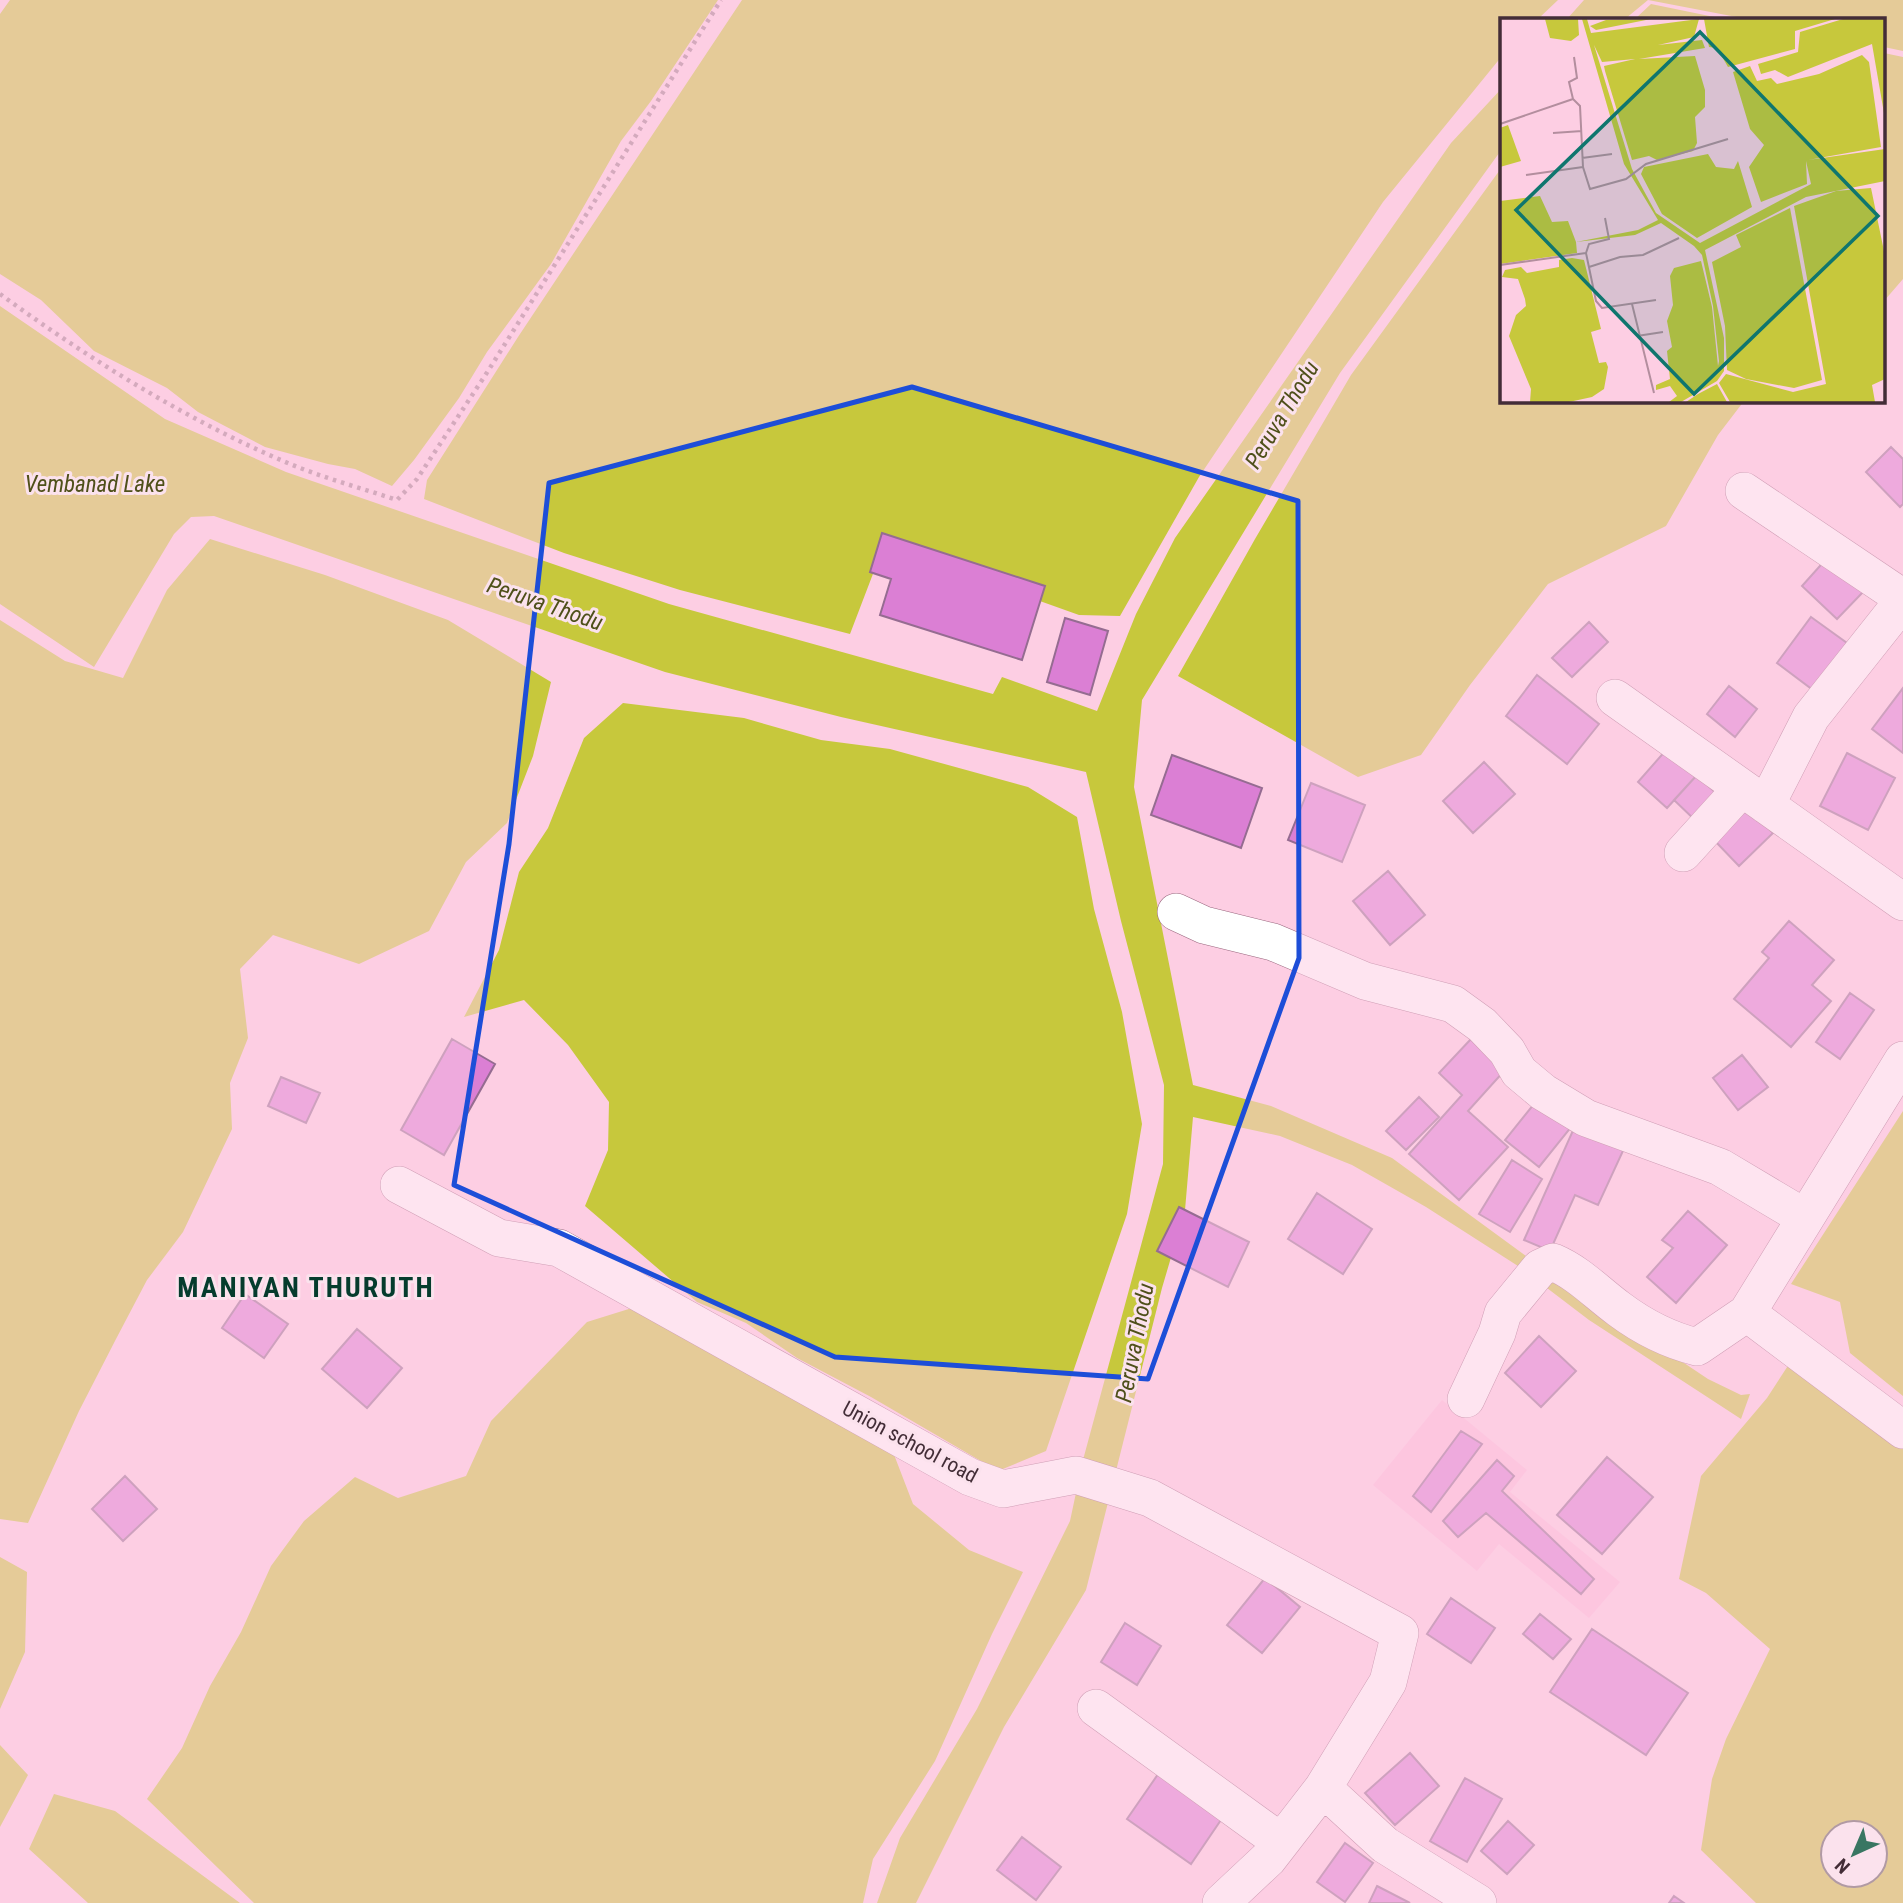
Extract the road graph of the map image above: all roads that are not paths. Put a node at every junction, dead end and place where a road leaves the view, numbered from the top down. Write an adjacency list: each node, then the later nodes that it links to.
1 (1744, 491): 2 (street)
2 (1903, 600): 4 (street)
3 (1615, 698): 4 (street)
4 (1754, 797): 5 (street); 6 (street)
5 (1683, 853)
6 (1903, 902)
7 (1176, 912): 10 (street)
8 (1903, 1060): 10 (street)
9 (399, 1185): 15 (street, Union school road)
10 (1804, 1217): 11 (street)
11 (1747, 1313): 12 (street); 13 (street)
12 (1466, 1399)
13 (1903, 1430)
14 (1096, 1708): 16 (street)
15 (1323, 1788): 16 (street, Union school road); 18 (street)
16 (1281, 1842): 17 (street, Union school road)
17 (1221, 1903)
18 (1478, 1903)

